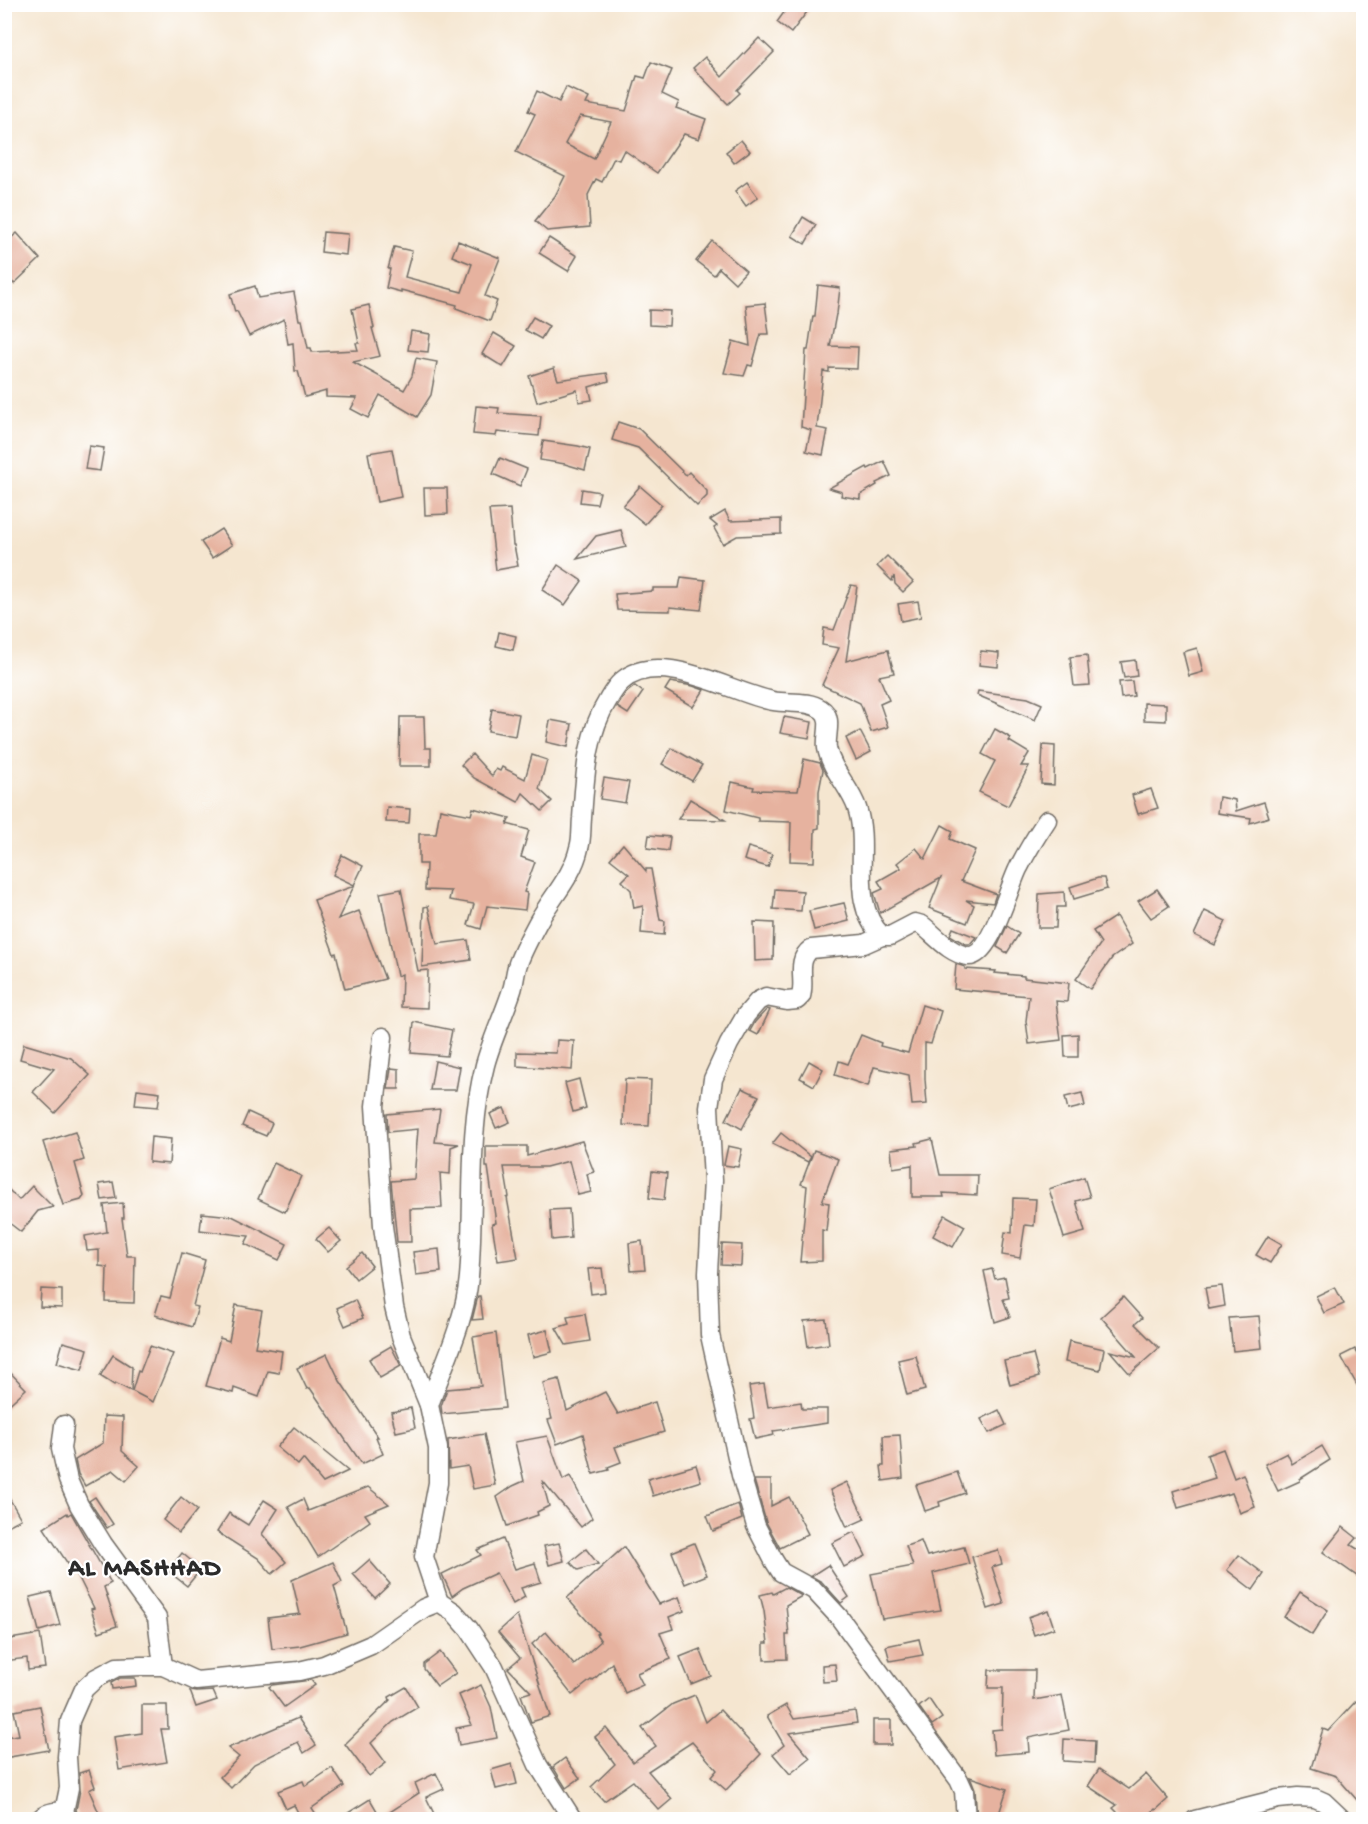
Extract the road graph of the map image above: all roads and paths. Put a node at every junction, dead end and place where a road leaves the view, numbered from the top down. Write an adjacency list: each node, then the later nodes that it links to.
1 (1047, 819): 2 (street)
2 (882, 936): 4 (street); 11 (street)
3 (383, 1037): 4 (street)
4 (429, 1405): 6 (street)
5 (64, 1425): 7 (street)
6 (439, 1602): 7 (street); 10 (street)
7 (163, 1666): 8 (street)
8 (67, 1816): 9 (street)
9 (39, 1820)
10 (573, 1820)
11 (966, 1820)
12 (1195, 1820): 13 (street)
13 (1343, 1820)

